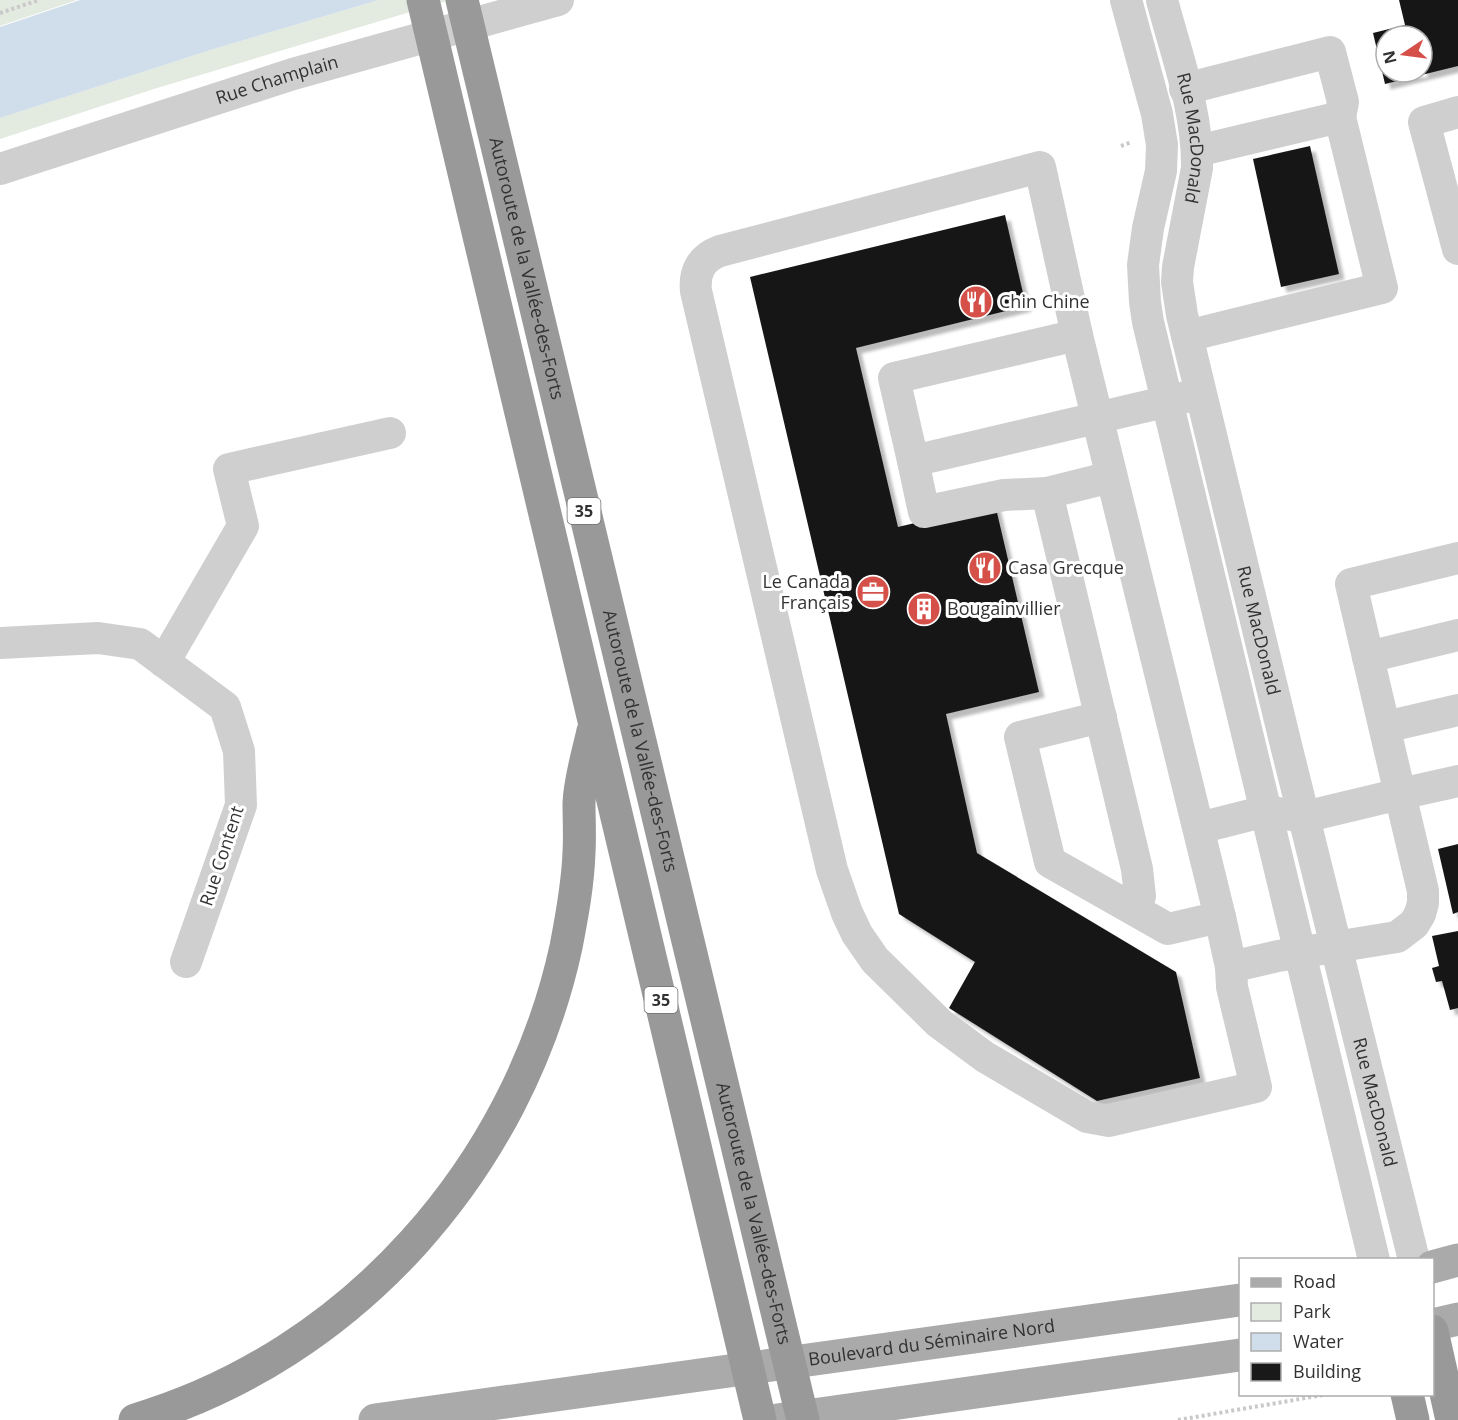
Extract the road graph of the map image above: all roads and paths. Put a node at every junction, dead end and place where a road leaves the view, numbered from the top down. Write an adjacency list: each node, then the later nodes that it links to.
1 (39, 0): 7 (path)
2 (423, 0): 30 (highway, Autoroute de la Vallée-des-Forts / 35)
3 (462, 0): 58 (highway, Autoroute de la Vallée-des-Forts / 35)
4 (558, 0): 12 (street, Rue Champlain)
5 (1126, 0): 17 (street, Rue MacDonald)
6 (1162, 0): 8 (street, Rue MacDonald)
7 (0, 13)
8 (1185, 88): 10 (street); 11 (street, Rue MacDonald)
9 (1458, 112): 13 (street)
10 (1340, 117): 11 (street); 15 (street)
11 (1197, 151): 15 (street, Rue MacDonald)
12 (0, 169)
13 (1458, 249)
14 (1077, 335): 18 (street); 20 (street); 42 (street)
15 (1186, 336): 16 (street, Rue MacDonald)
16 (1201, 393): 17 (street); 35 (street, Rue MacDonald)
17 (1167, 402): 18 (street); 34 (street, Rue MacDonald)
18 (1097, 418): 20 (street); 21 (street)
19 (390, 433): 27 (street)
20 (913, 461): 22 (street)
21 (1112, 477): 22 (street); 36 (street)
22 (1047, 493): 29 (street)
23 (1458, 558): 26 (street)
24 (1458, 635): 26 (street)
25 (0, 643): 27 (street, Rue Content)
26 (1368, 657): 31 (street)
27 (164, 662): 41 (street, Rue Content)
28 (1458, 710): 31 (street)
29 (1101, 717): 37 (street); 37 (street)
30 (595, 721): 54 (highway); 56 (highway, Autoroute de la Vallée-des-Forts / 35)
31 (1385, 727): 33 (street)
32 (1458, 781): 33 (street)
33 (1400, 794): 35 (street); 39 (street)
34 (1266, 811): 35 (street); 36 (street); 40 (street, Rue MacDonald)
35 (1304, 817): 39 (street, Rue MacDonald)
36 (1199, 828): 38 (street)
37 (1135, 910): 38 (street)
38 (1220, 917): 42 (street)
39 (1336, 947): 40 (street); 44 (street, Rue MacDonald)
40 (1300, 953): 42 (street); 43 (street, Rue MacDonald)
41 (186, 962)
42 (1231, 967)
43 (1374, 1258)
44 (1414, 1258)
45 (1458, 1260): 46 (main road)
46 (1434, 1266)
47 (1239, 1300): 55 (main road, Boulevard du Séminaire Nord)
48 (1458, 1319): 49 (main road)
49 (1434, 1325)
50 (1434, 1340): 61 (highway)
51 (1239, 1355): 57 (main road)
52 (1323, 1396): 59 (path)
53 (1407, 1396): 60 (highway)
54 (135, 1420)
55 (375, 1420)
56 (760, 1420)
57 (777, 1420)
58 (803, 1420)
59 (1178, 1420)
60 (1413, 1420)
61 (1452, 1420)

